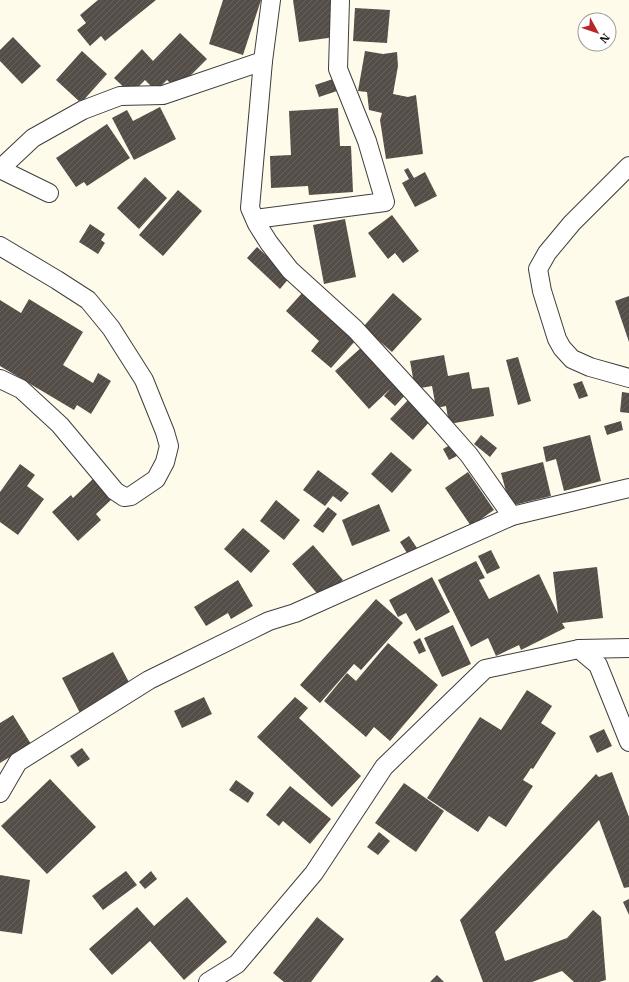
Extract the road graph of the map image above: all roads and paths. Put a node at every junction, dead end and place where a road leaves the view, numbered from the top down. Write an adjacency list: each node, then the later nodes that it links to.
1 (271, 0): 3 (street)
2 (340, 0): 6 (street)
3 (263, 61): 5 (street); 6 (street)
4 (629, 166): 8 (street)
5 (49, 193)
6 (255, 219): 11 (street)
7 (0, 246): 9 (street)
8 (629, 378)
9 (0, 379)
10 (629, 488): 11 (street)
11 (512, 516): 15 (street)
12 (629, 648): 13 (street)
13 (579, 649): 14 (street); 16 (street)
14 (629, 742)
15 (0, 793)
16 (208, 982)

